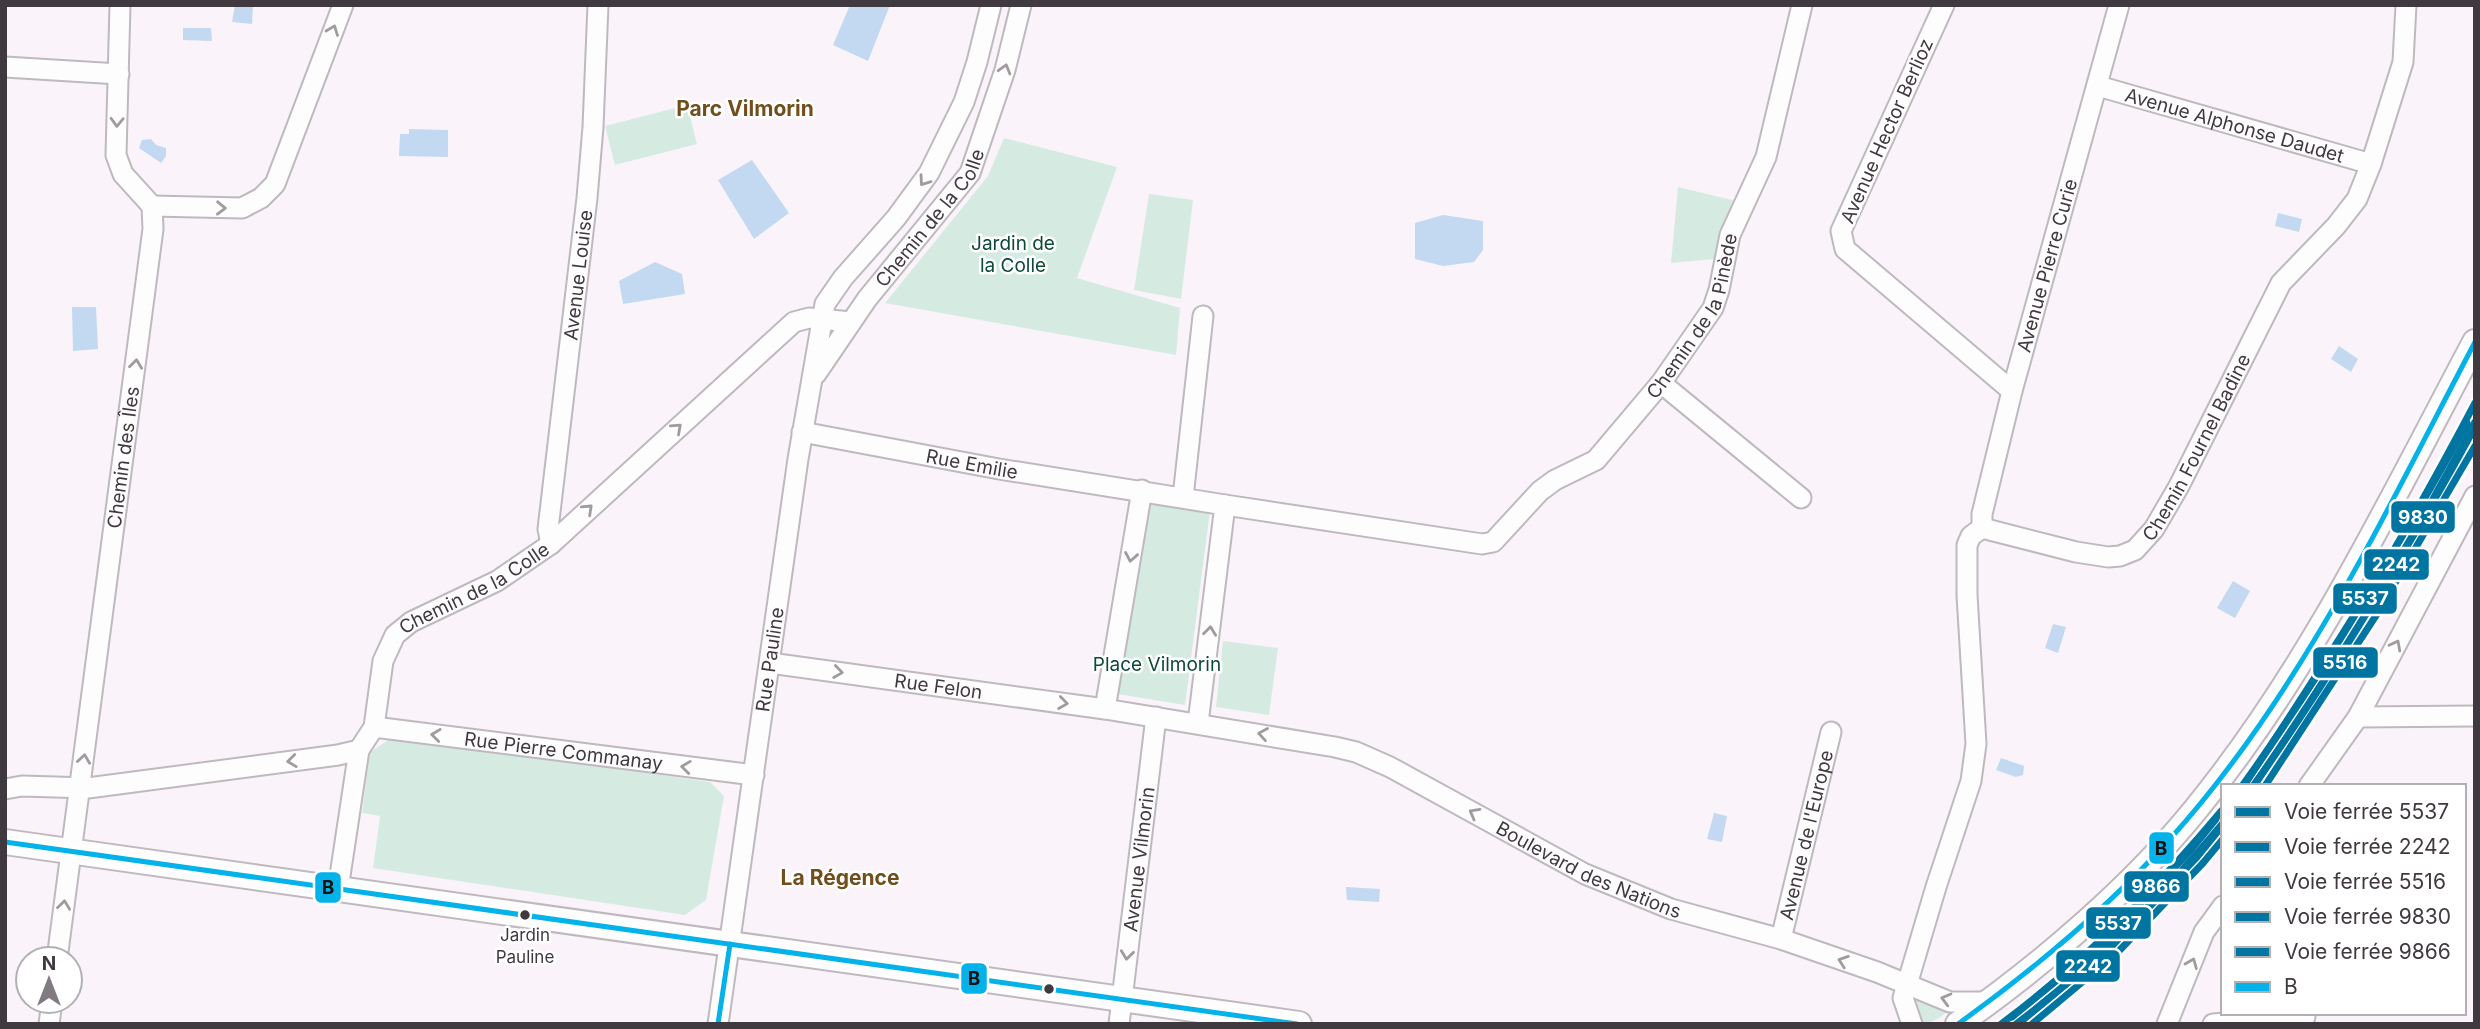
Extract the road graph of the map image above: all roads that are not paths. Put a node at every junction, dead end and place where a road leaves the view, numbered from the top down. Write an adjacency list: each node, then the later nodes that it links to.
1 (120, 5): 11 (street)
2 (343, 5): 16 (street, one-way to 2)
3 (598, 5): 33 (street, Avenue Louise)
4 (991, 5): 13 (street, Chemin de la Colle)
5 (1021, 5): 14 (street, Chemin de la Colle, one-way to 5)
6 (1802, 5): 24 (street, Chemin de la Pinède)
7 (1944, 5): 25 (street, Avenue Hector Berlioz)
8 (2119, 5): 12 (street, Avenue Pierre Curie)
9 (2406, 5): 15 (street, Chemin Fournel Badine)
10 (5, 67): 11 (street)
11 (119, 74): 16 (street, one-way to 16)
12 (2098, 86): 15 (street, Avenue Alphonse Daudet); 25 (street, Avenue Pierre Curie)
13 (956, 121): 14 (street, Chemin de la Colle); 17 (street, Chemin de la Colle, one-way to 17)
14 (985, 131): 18 (street, Chemin de la Colle)
15 (2371, 164): 32 (street, Chemin Fournel Badine)
16 (152, 206): 45 (street, Chemin des Îles, one-way to 16)
17 (843, 278): 18 (street, Chemin de la Colle); 20 (street, Chemin de la Colle)
18 (867, 299): 21 (street, Chemin de la Colle)
19 (1203, 316): 29 (street)
20 (822, 320): 21 (street, Chemin de la Colle); 23 (street, Rue Pauline); 33 (street, Chemin de la Colle, one-way to 20)
21 (851, 322): 23 (street, Rue Pauline)
22 (2475, 342): 55 (main road)
23 (814, 378): 26 (street, Rue Pauline)
24 (1661, 383): 30 (street); 31 (street, Chemin de la Pinède)
25 (2012, 391): 32 (street, Avenue Pierre Curie)
26 (802, 432): 27 (street, Rue Emilie); 34 (street, Rue Pauline)
27 (1142, 490): 29 (street); 35 (street, one-way to 35)
28 (2475, 496): 38 (street, one-way to 28)
29 (1183, 497): 31 (street)
30 (1801, 498)
31 (1225, 505): 39 (street, one-way to 31)
32 (1982, 528): 54 (street)
33 (551, 544): 40 (street, Chemin de la Colle)
34 (770, 663): 35 (street, Rue Felon, one-way to 35); 43 (street, Rue Pauline)
35 (1105, 709): 37 (street)
36 (2475, 716): 38 (street)
37 (1156, 717): 39 (street); 56 (street, Avenue Vilmorin, one-way to 56)
38 (2358, 717): 44 (street)
39 (1198, 723): 51 (street, Boulevard des Nations, one-way to 39)
40 (374, 727): 42 (street, Chemin de la Colle); 43 (street, Rue Pierre Commanay, one-way to 40)
41 (1831, 732): 51 (street, Avenue de l'Europe)
42 (359, 750): 45 (street, one-way to 45); 49 (street)
43 (754, 775): 52 (street, Rue Pauline)
44 (2310, 784)
45 (80, 787): 46 (street); 48 (street, Chemin des Îles)
46 (5, 789)
47 (5, 842): 48 (main road)
48 (71, 851): 49 (main road); 53 (street, Chemin des Îles, one-way to 48)
49 (338, 889): 52 (main road)
50 (2221, 909): 62 (street, one-way to 50)
51 (1781, 939): 54 (street, Boulevard des Nations, one-way to 51)
52 (730, 944): 56 (main road); 58 (street, Rue Pauline)
53 (59, 945)
54 (1907, 985): 55 (street, Boulevard des Nations, one-way to 54); 60 (street)
55 (1988, 1002): 61 (main road)
56 (1120, 1012): 59 (main road)
57 (2304, 1019): 63 (street)
58 (718, 1024)
59 (1299, 1024)
60 (1912, 1024)
61 (1958, 1024)
62 (2167, 1024)
63 (2213, 1024)

